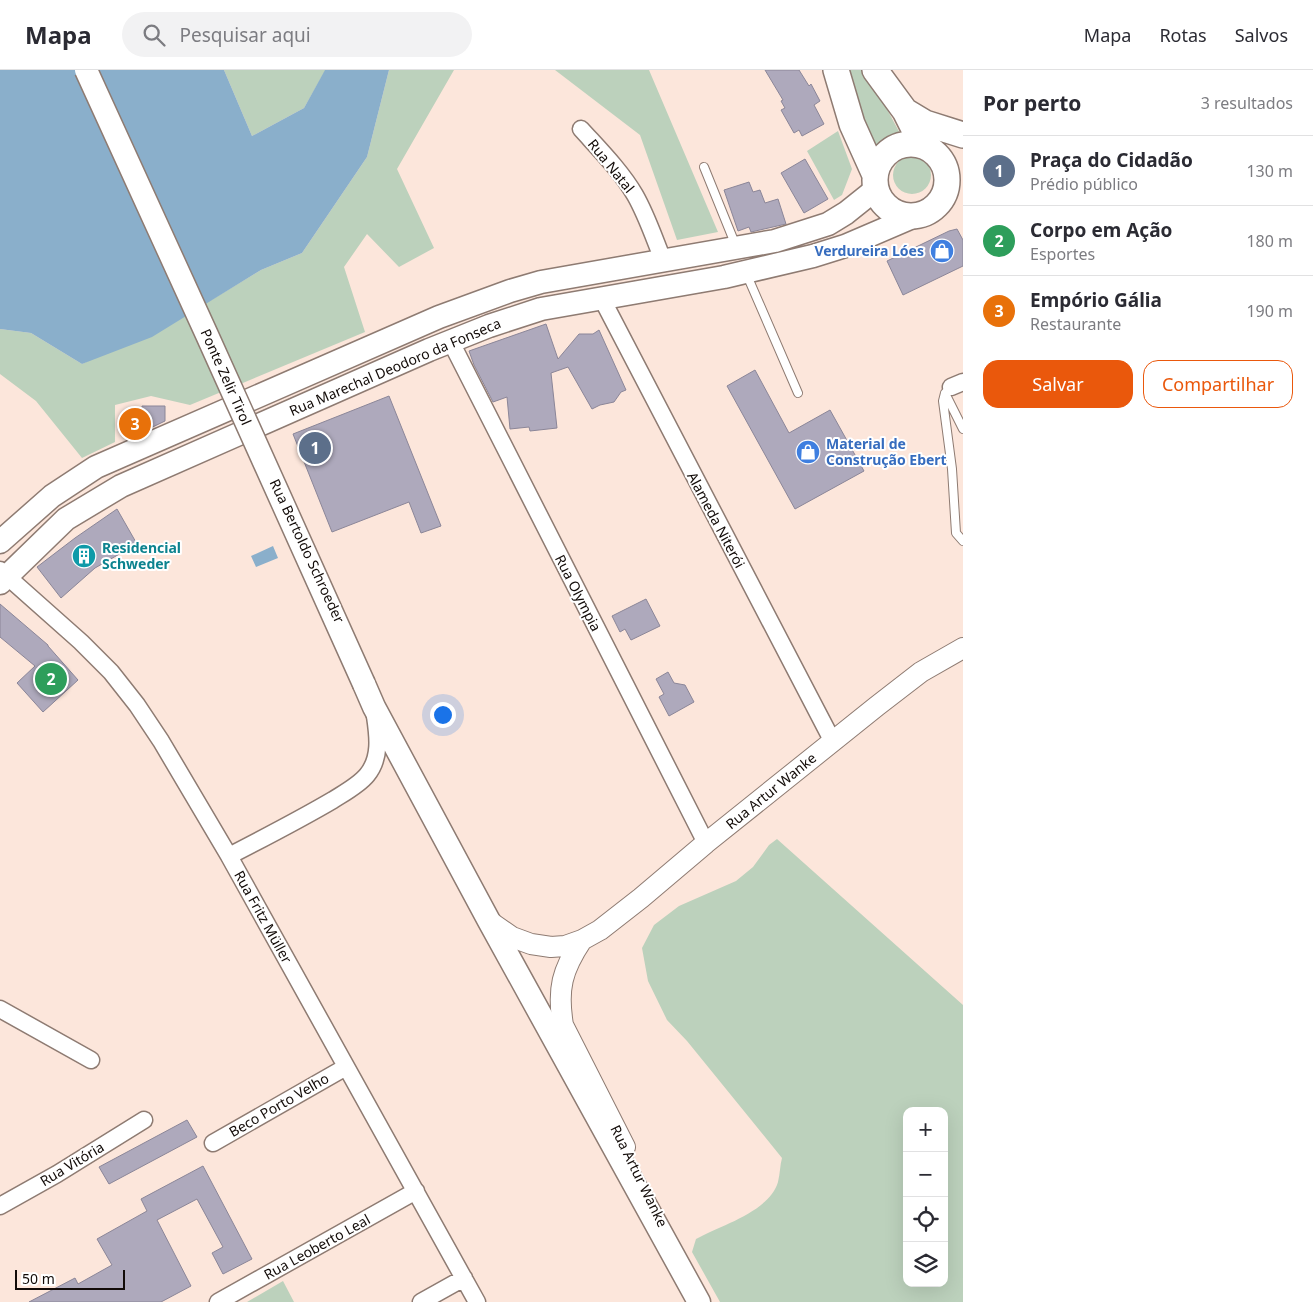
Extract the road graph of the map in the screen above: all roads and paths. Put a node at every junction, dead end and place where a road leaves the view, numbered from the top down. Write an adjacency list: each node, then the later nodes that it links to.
1 (86, 70): 28 (main road, Ponte Zelir Tirol, bridge)
2 (836, 70): 9 (main road)
3 (875, 70): 4 (main road)
4 (905, 111): 6 (main road); 7 (main road)
5 (580, 129): 14 (street, Rua Natal)
6 (963, 136): 7 (main road)
7 (927, 148): 9 (main road); 11 (main road)
8 (704, 167): 13 (lane)
9 (875, 182): 12 (main road); 13 (main road, Rua Marechal Deodoro da Fonseca)
10 (963, 190): 11 (main road)
11 (940, 201): 12 (main road)
12 (915, 216): 15 (main road, Rua Marechal Deodoro da Fonseca)
13 (737, 248): 14 (main road, Rua Marechal Deodoro da Fonseca); 15 (main road)
14 (663, 260): 22 (main road, Rua Marechal Deodoro da Fonseca)
15 (746, 272): 16 (main road, Rua Marechal Deodoro da Fonseca); 19 (lane)
16 (601, 298): 17 (main road, Rua Marechal Deodoro da Fonseca); 30 (street, Alameda Niterói)
17 (451, 342): 20 (main road, Rua Marechal Deodoro da Fonseca); 31 (street, Rua Olympia)
18 (953, 387): 21 (lane); 24 (lane)
19 (798, 393)
20 (251, 429): 23 (main road, Rua Marechal Deodoro da Fonseca); 28 (street, Rua Bertoldo Schroeder)
21 (963, 429)
22 (52, 496): 23 (main road); 25 (main road, Rua Marechal Deodoro da Fonseca)
23 (66, 520): 26 (main road, Rua Marechal Deodoro da Fonseca)
24 (963, 541)
25 (0, 542)
26 (2, 576): 32 (street, Rua Fritz Müller)
27 (963, 648): 30 (street, Rua Artur Wanke)
28 (363, 679): 29 (main road, Ponte Zelir Tirol)
29 (374, 706): 32 (street); 33 (main road, Ponte Zelir Tirol)
30 (832, 742): 31 (street, Rua Artur Wanke)
31 (706, 843): 34 (street, Rua Artur Wanke)
32 (229, 856): 37 (street, Rua Fritz Müller)
33 (489, 921): 34 (street, Rua Artur Wanke); 42 (main road, Ponte Zelir Tirol)
34 (582, 940): 42 (street, Rua Artur Wanke)
35 (0, 1009): 36 (street)
36 (91, 1060)
37 (346, 1067): 39 (street, Beco Porto Velho); 40 (street, Rua Fritz Müller)
38 (144, 1120): 41 (street, Rua Vitória)
39 (213, 1143)
40 (416, 1191): 43 (street, Rua Fritz Müller); 44 (street, Rua Leoberto Leal)
41 (0, 1206)
42 (684, 1276): 47 (main road, Ponte Zelir Tirol)
43 (464, 1278): 45 (street); 46 (street, Rua Fritz Müller)
44 (218, 1302)
45 (420, 1302)
46 (477, 1302)
47 (699, 1302)

